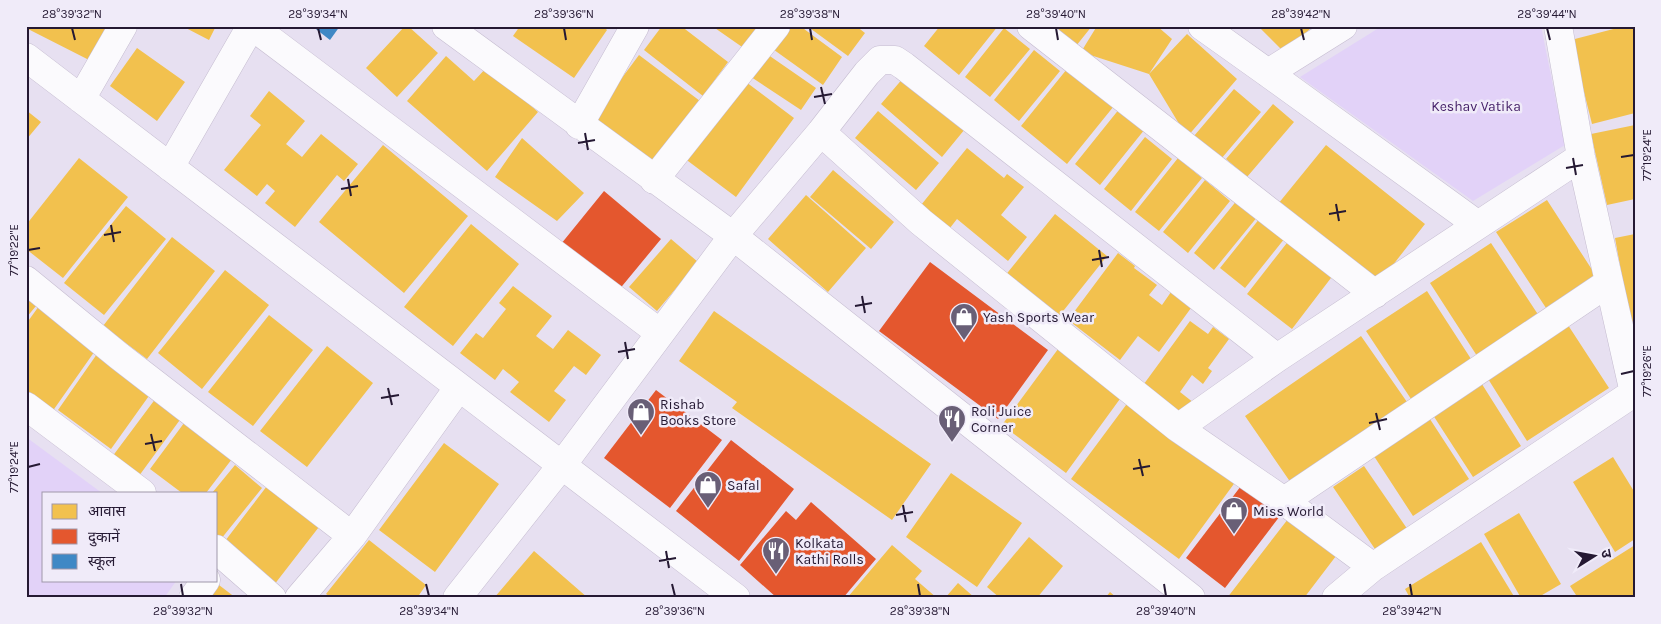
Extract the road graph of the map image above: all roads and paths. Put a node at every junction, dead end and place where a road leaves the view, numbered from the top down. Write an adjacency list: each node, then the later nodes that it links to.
1 (123, 26): 12 (street)
2 (252, 26): 16 (street); 23 (street)
3 (446, 26): 13 (street)
4 (776, 26): 17 (street)
5 (1031, 26): 22 (street)
6 (1202, 26): 11 (street)
7 (1343, 26): 11 (street)
8 (1558, 26): 15 (street)
9 (626, 30): 13 (street)
10 (26, 57): 12 (street)
11 (1268, 72): 18 (street)
12 (81, 99): 16 (street)
13 (580, 125): 17 (street)
14 (821, 132): 19 (street); 24 (street); 28 (street)
15 (1581, 157): 18 (street); 21 (street)
16 (170, 167): 25 (street)
17 (654, 180): 19 (street)
18 (1478, 225): 22 (street)
19 (733, 236): 23 (street); 41 (street)
20 (26, 280): 32 (street)
21 (1608, 283): 26 (street); 31 (street)
22 (1375, 294): 24 (street)
23 (660, 333): 29 (street)
24 (1277, 358): 28 (street)
25 (459, 387): 29 (street); 32 (street)
26 (1634, 393): 34 (street)
27 (26, 406): 30 (street)
28 (1178, 428): 31 (street)
29 (562, 465): 39 (street); 40 (street)
30 (141, 492)
31 (1284, 501): 34 (street)
32 (352, 536): 36 (street)
33 (219, 557): 38 (street)
34 (1373, 567): 42 (street)
35 (205, 582): 37 (street)
36 (300, 597)
37 (193, 598)
38 (272, 598)
39 (457, 598)
40 (736, 598)
41 (1191, 598)
42 (1336, 598)

